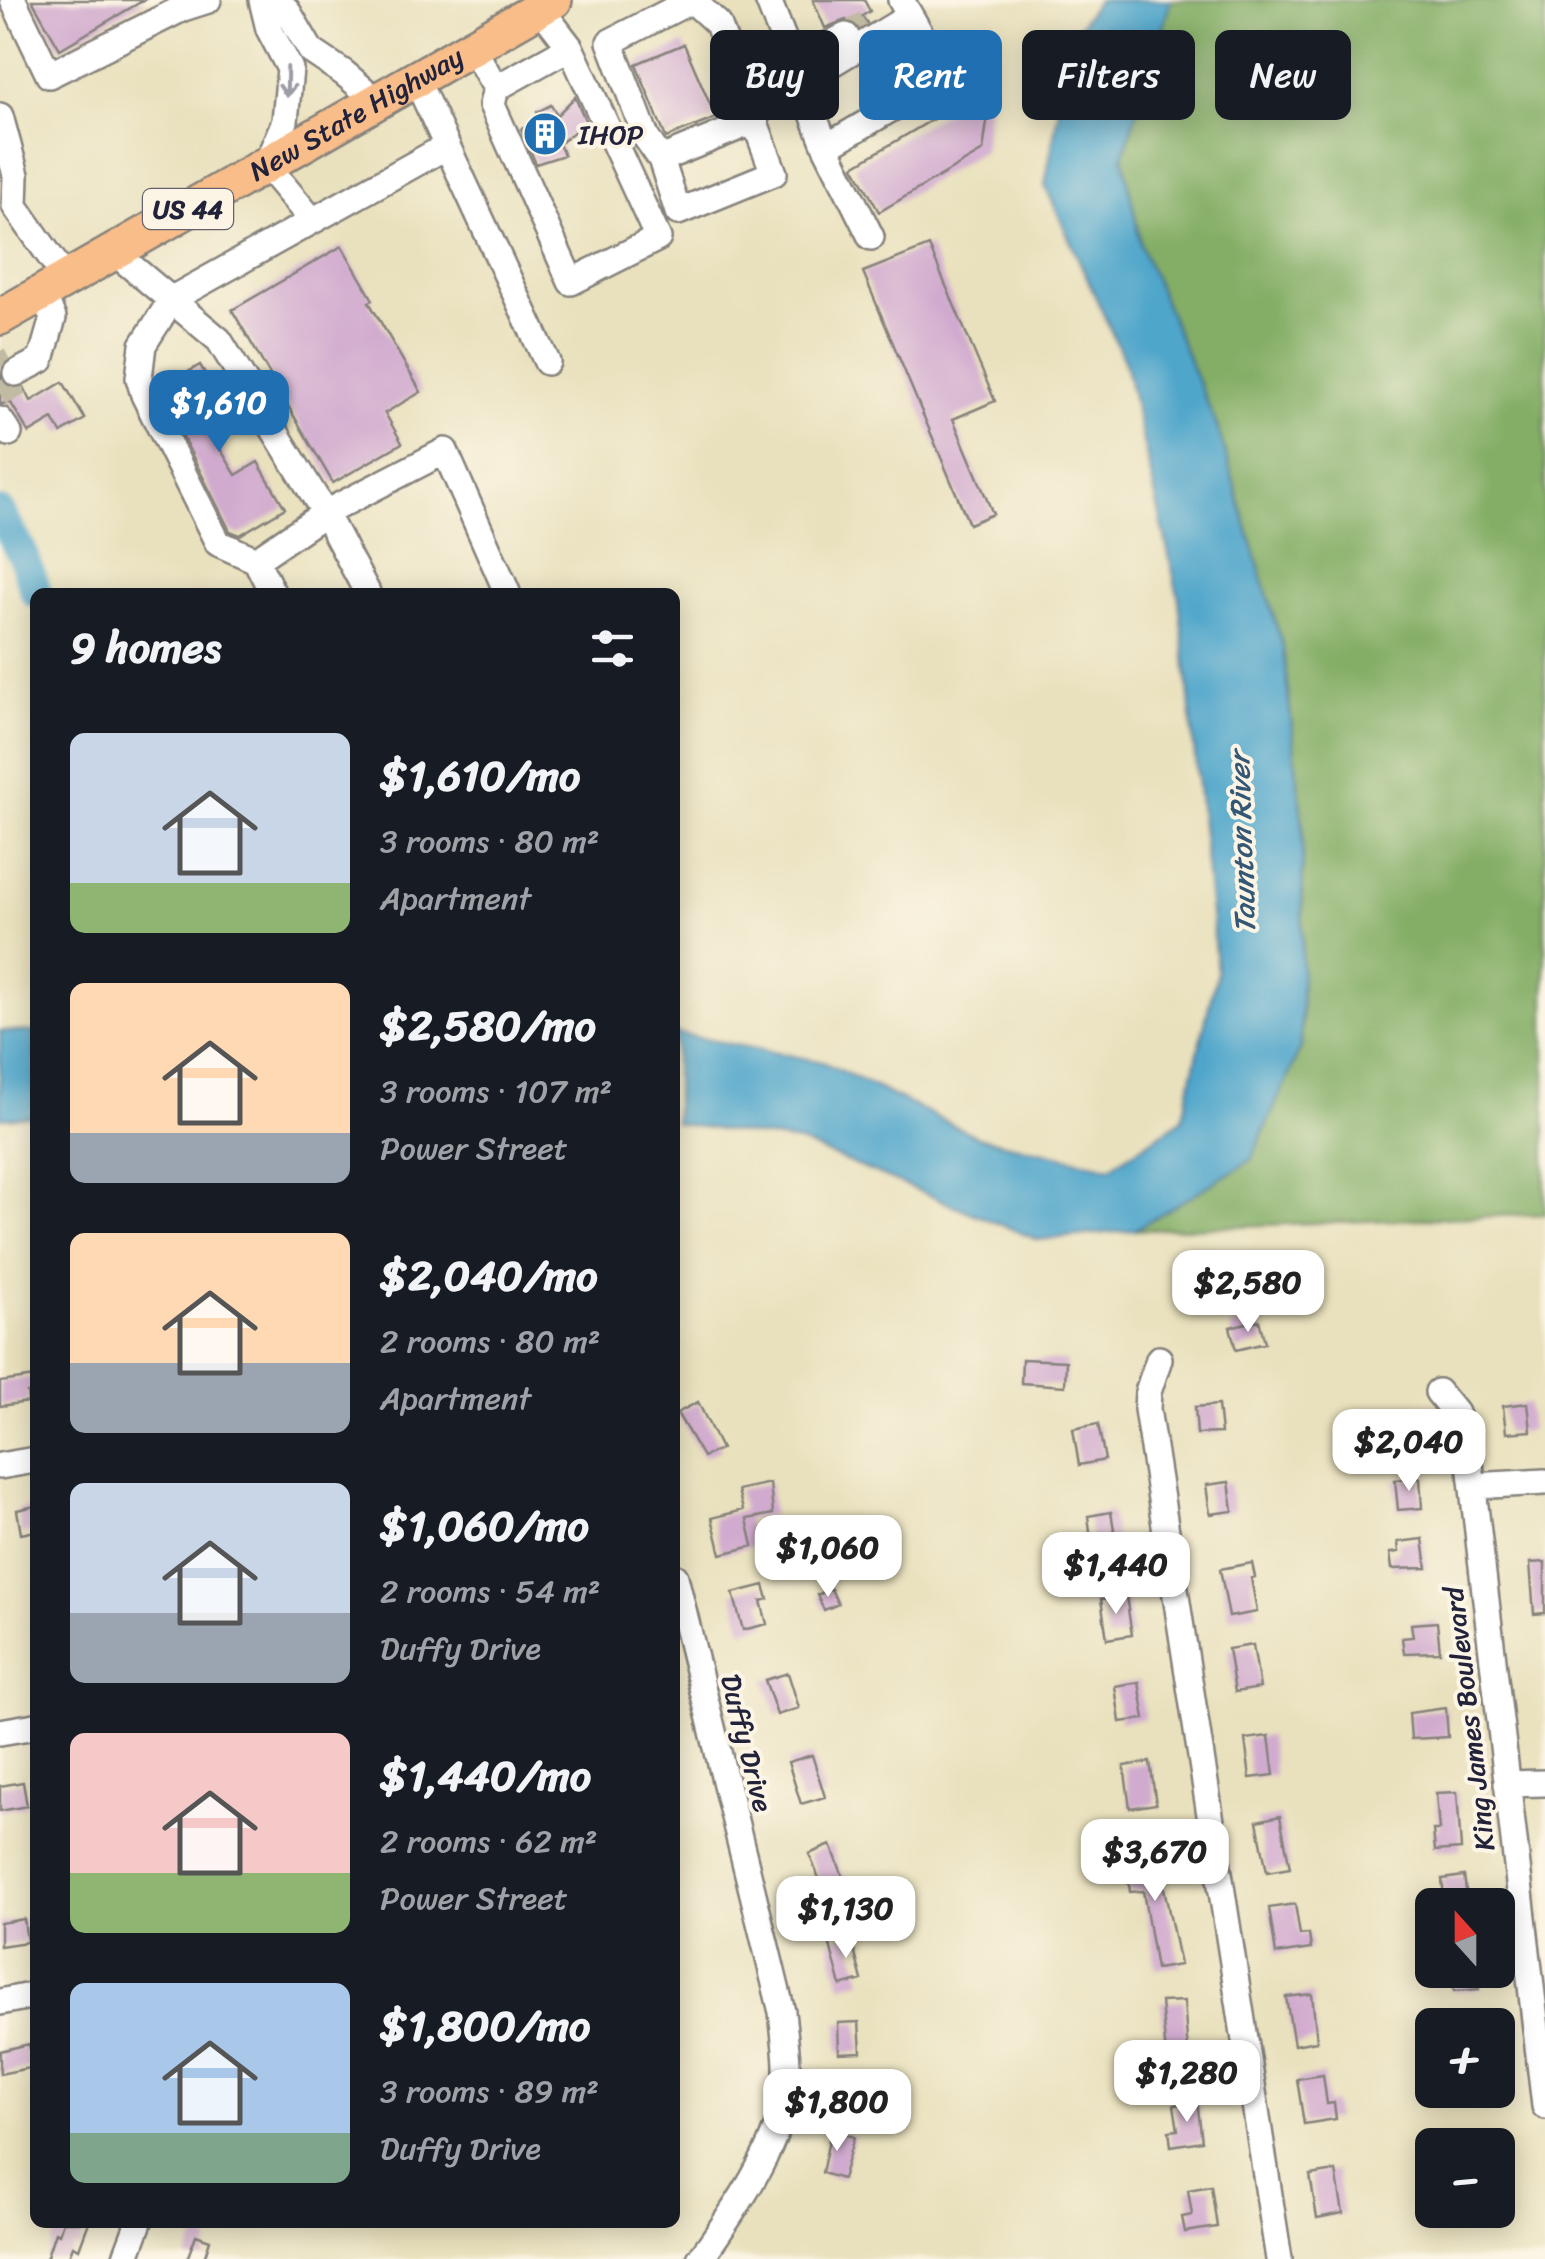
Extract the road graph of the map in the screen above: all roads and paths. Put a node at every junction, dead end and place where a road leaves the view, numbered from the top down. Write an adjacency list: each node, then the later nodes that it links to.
1 (13, 0): 2 (street)
2 (208, 0)
3 (262, 0): 23 (street, one-way to 23)
4 (276, 0): 16 (street)
5 (692, 0): 19 (street); 22 (street)
6 (768, 0): 9 (street)
7 (547, 4): 12 (highway, New State Highway / US 44); 13 (street)
8 (904, 5): 10 (street); 11 (street); 21 (street)
9 (780, 30)
10 (839, 41)
11 (839, 46)
12 (472, 47): 14 (highway, New State Highway / US 44); 15 (street)
13 (570, 47): 15 (street); 15 (street)
14 (416, 79): 16 (highway, New State Highway / US 44); 20 (street)
15 (496, 88)
16 (377, 101): 23 (highway, New State Highway / US 44)
17 (0, 116): 24 (street)
18 (816, 120): 21 (street)
19 (754, 121): 22 (street); 22 (street)
20 (447, 146): 25 (street); 31 (street)
21 (826, 146): 26 (street)
22 (661, 159)
23 (266, 165): 25 (street); 27 (highway, New State Highway / US 44)
24 (7, 205): 28 (street)
25 (312, 220): 29 (street)
26 (871, 236)
27 (114, 252): 28 (highway, New State Highway / US 44); 29 (street)
28 (54, 286): 30 (highway, New State Highway / US 44); 32 (street)
29 (172, 299): 33 (street); 34 (street)
30 (0, 317)
31 (547, 362)
32 (16, 372)
33 (325, 513): 34 (street); 36 (street); 37 (street)
34 (256, 560): 35 (street)
35 (270, 588)
36 (365, 588)
37 (505, 588)
38 (1159, 1358): 55 (street)
39 (1438, 1392): 43 (street, King James Boulevard)
40 (30, 1461): 41 (street)
41 (0, 1466)
42 (1545, 1482): 43 (street)
43 (1472, 1486): 48 (street, King James Boulevard)
44 (680, 1597): 54 (street, Duffy Drive)
45 (30, 1727): 46 (street)
46 (0, 1732)
47 (1545, 1782): 48 (street)
48 (1507, 1784): 51 (street, King James Boulevard)
49 (30, 1997): 50 (street)
50 (0, 2002)
51 (1545, 2106)
52 (137, 2228): 53 (street)
53 (126, 2259)
54 (700, 2259)
55 (1279, 2259)

